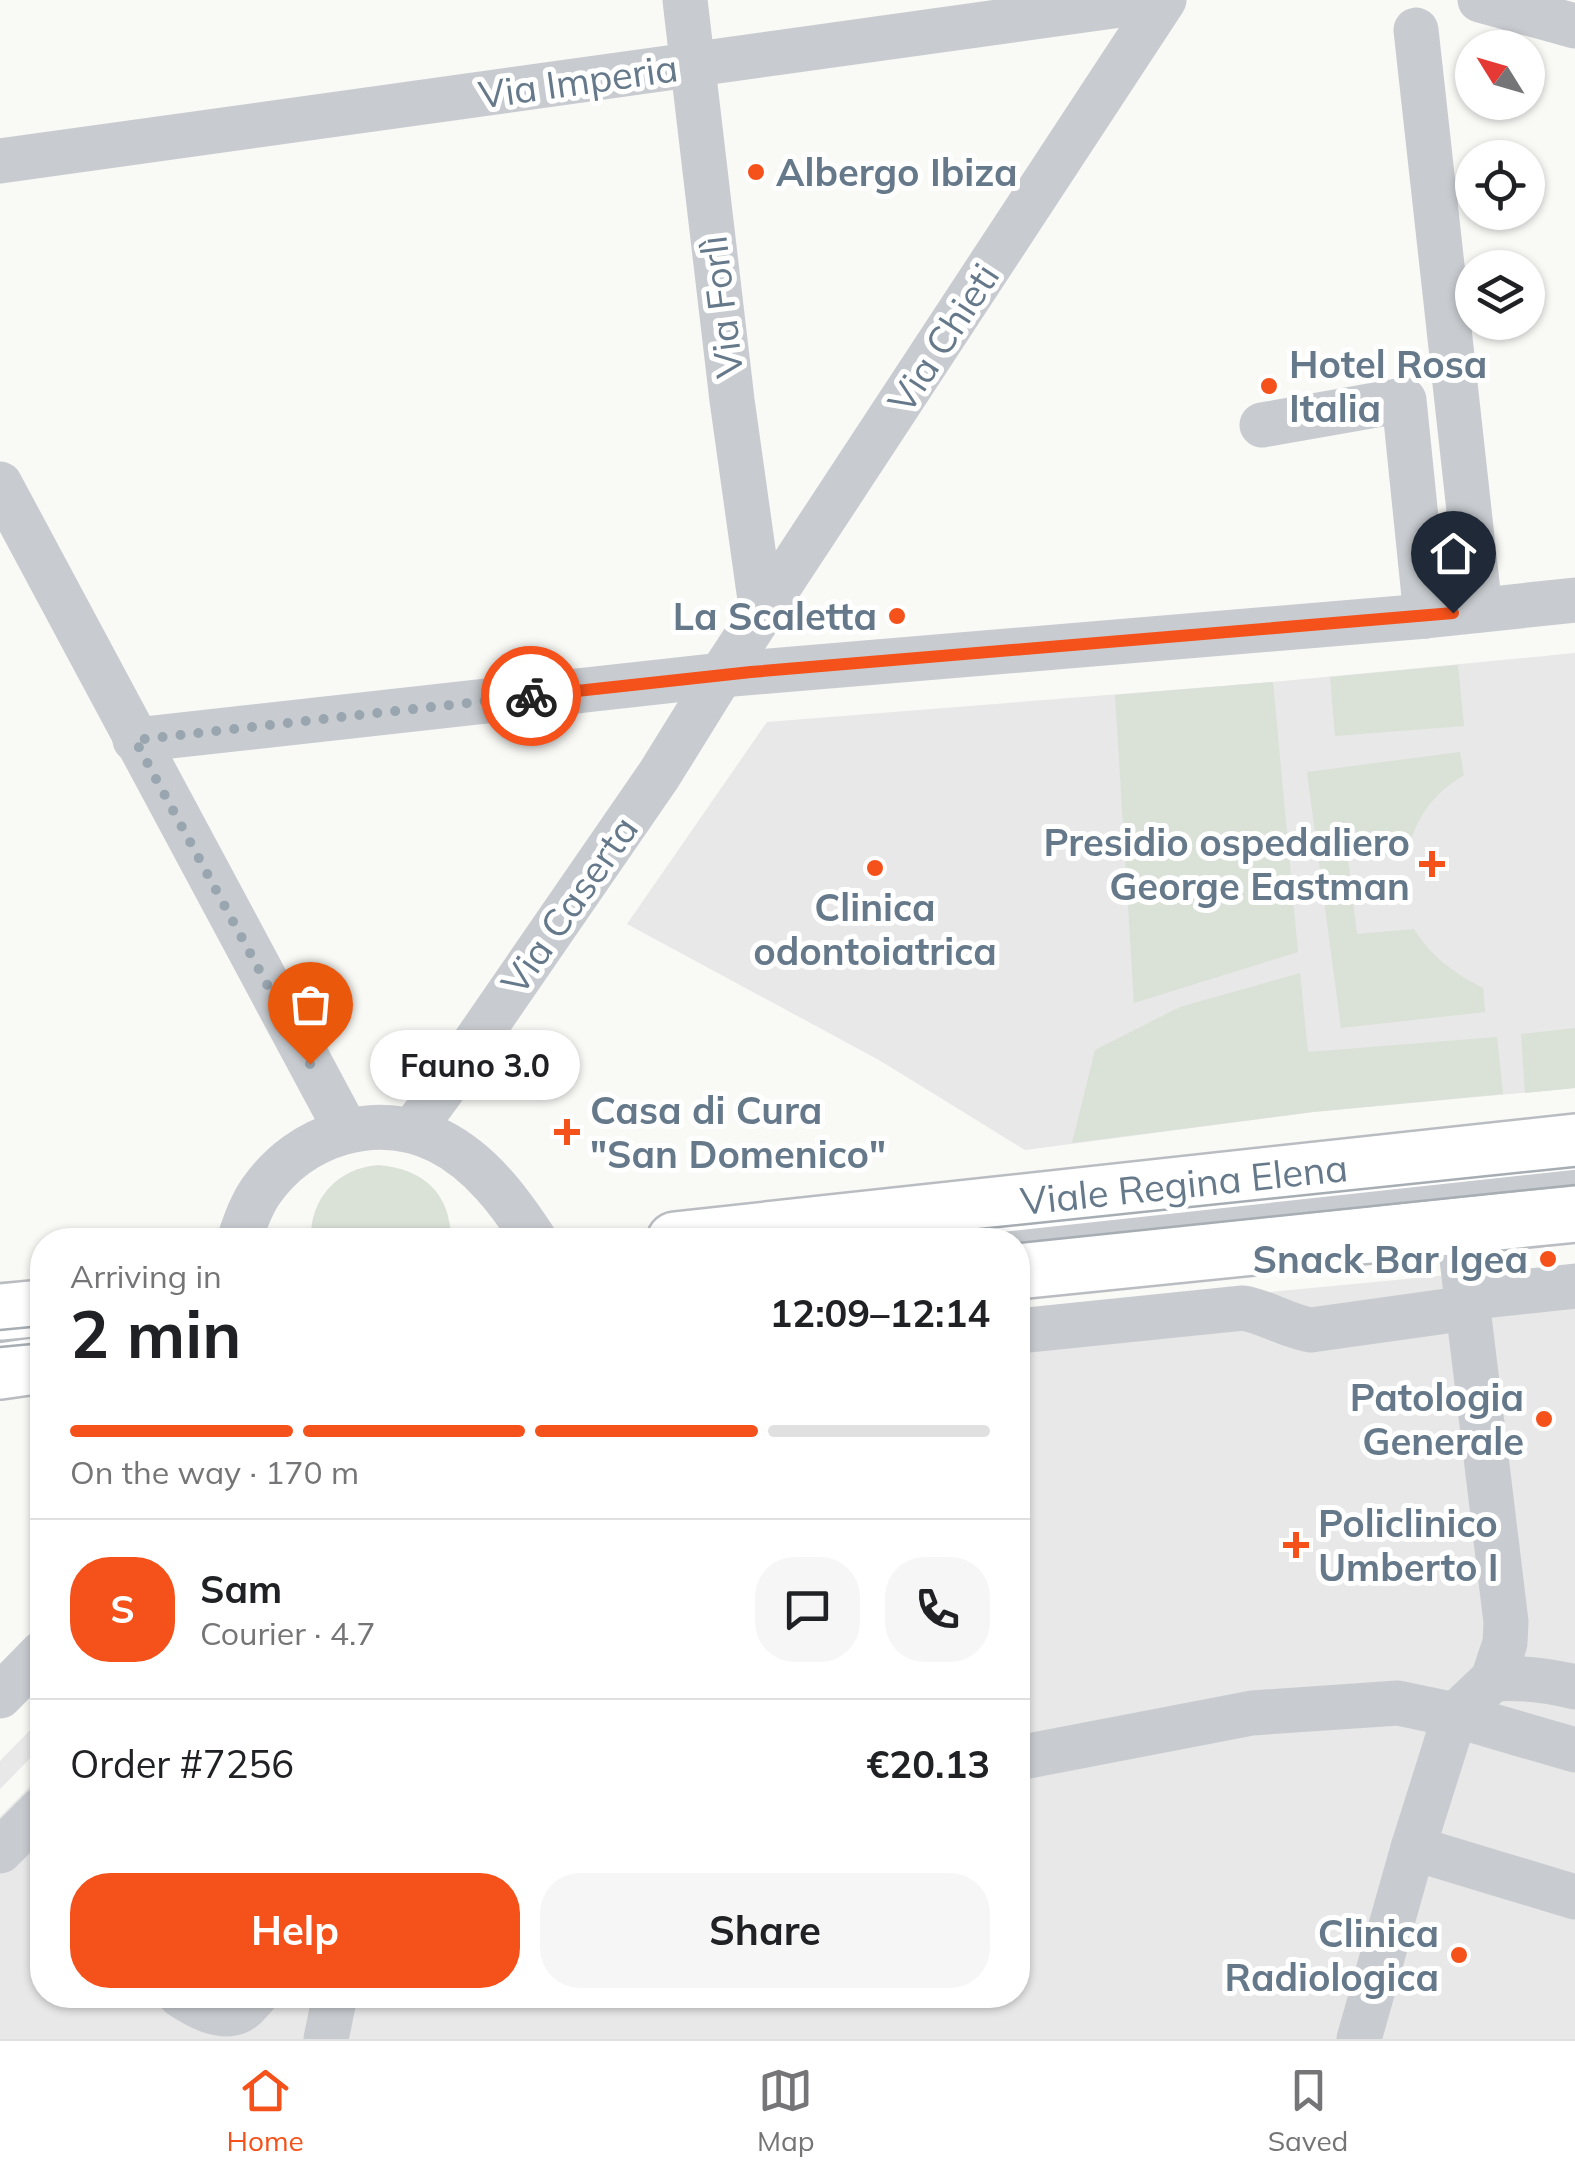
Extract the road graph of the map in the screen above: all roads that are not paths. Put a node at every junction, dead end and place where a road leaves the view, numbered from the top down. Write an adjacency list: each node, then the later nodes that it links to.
1 (684, 0): 8 (street, Via Forlì)
2 (1156, 0): 5 (street, Via Imperia)
3 (1164, 0): 14 (street, Via Chieti)
4 (1480, 0): 6 (street)
5 (937, 16): 8 (street, Via Imperia)
6 (1575, 26)
7 (1416, 30): 13 (street)
8 (692, 65): 9 (street, Via Imperia); 14 (street, Via Forlì)
9 (0, 161)
10 (1262, 426): 15 (street)
11 (0, 484): 17 (street)
12 (1575, 600): 13 (street)
13 (1480, 610): 15 (street)
14 (762, 614): 16 (street, Via Chieti)
15 (1426, 616): 16 (street)
16 (721, 676): 17 (street); 19 (street, Via Caserta)
17 (135, 740): 18 (street)
18 (346, 1130): 19 (street); 24 (street)
19 (412, 1131): 25 (street)
20 (1575, 1142): 26 (main road, Viale Regina Elena)
21 (1575, 1174): 27 (street, Viale Regina Elena)
22 (1575, 1214): 23 (main road, Viale Regina Elena)
23 (1458, 1226): 28 (main road, Viale Regina Elena); 30 (street)
24 (243, 1228)
25 (526, 1228)
26 (784, 1228)
27 (1030, 1230)
28 (1030, 1270)
29 (1575, 1286): 30 (street)
30 (1467, 1303): 33 (street); 39 (street)
31 (30, 1309): 32 (main road)
32 (0, 1312)
33 (1030, 1330)
34 (30, 1335): 35 (street)
35 (0, 1338)
36 (30, 1366): 37 (main road)
37 (0, 1370)
38 (30, 1665): 41 (street)
39 (1493, 1679): 40 (street); 42 (street)
40 (1575, 1687)
41 (0, 1696)
42 (1454, 1716): 43 (street); 44 (street); 45 (street)
43 (1575, 1750)
44 (1030, 1756)
45 (1413, 1848): 46 (street); 51 (street)
46 (1575, 1896)
47 (203, 2008): 48 (street)
48 (243, 2008)
49 (333, 2008): 50 (street)
50 (326, 2039)
51 (1359, 2039)

